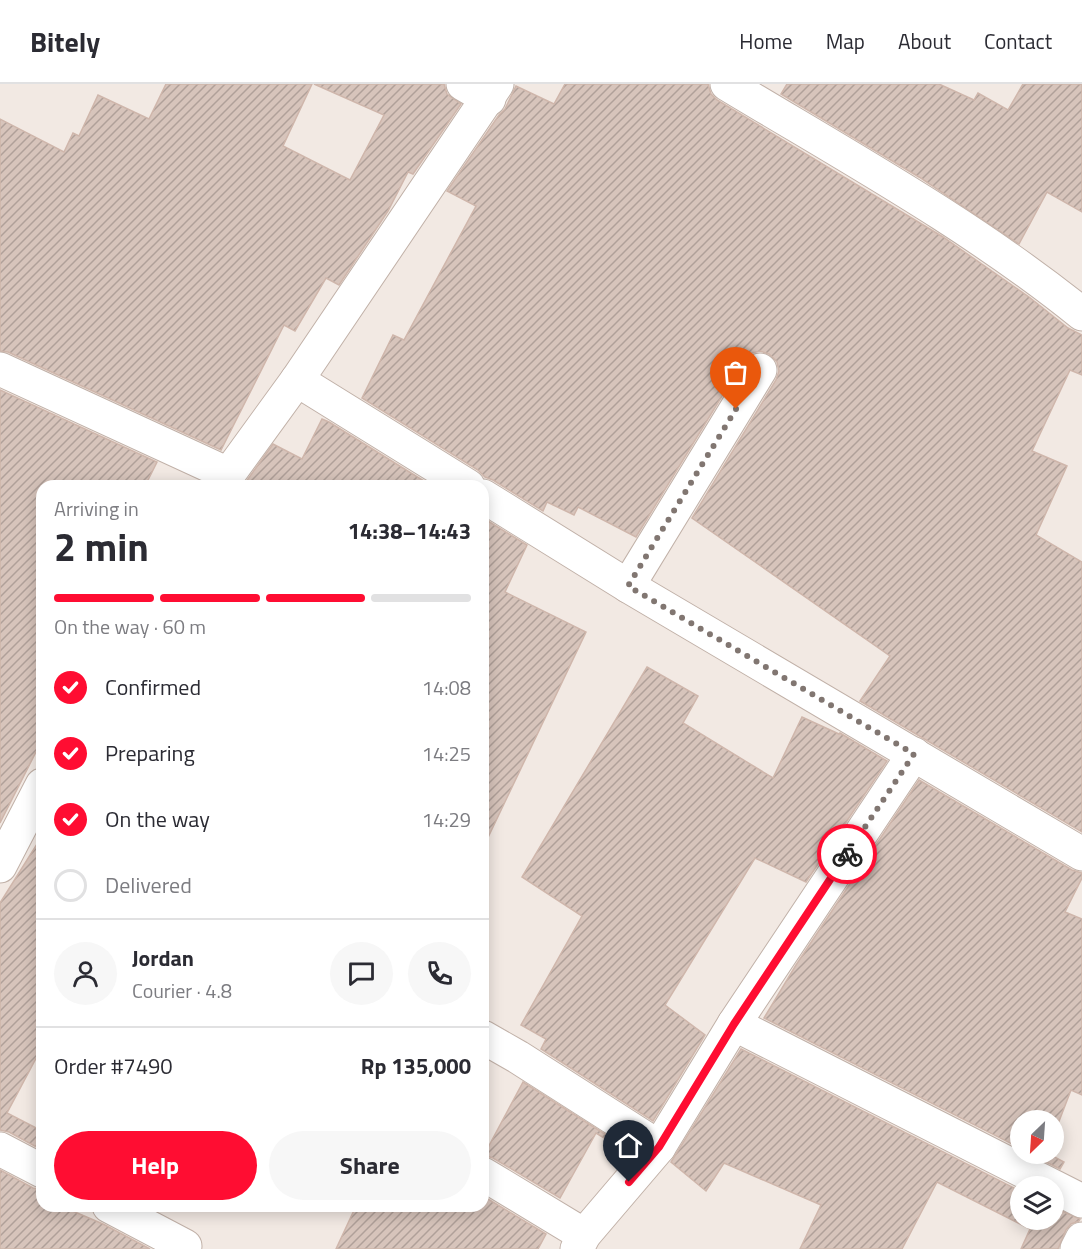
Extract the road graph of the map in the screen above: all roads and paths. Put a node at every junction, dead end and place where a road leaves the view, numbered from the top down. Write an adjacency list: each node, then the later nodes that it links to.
1 (727, 84): 3 (street)
2 (483, 89): 6 (street)
3 (1082, 314)
4 (0, 369): 7 (street)
5 (760, 370): 10 (street)
6 (297, 380): 7 (street); 8 (street)
7 (224, 480)
8 (458, 480)
9 (489, 500): 10 (street)
10 (628, 586): 11 (street)
11 (914, 754): 13 (street); 15 (street)
12 (36, 797): 14 (street)
13 (1082, 854)
14 (0, 866)
15 (734, 1024): 17 (street); 21 (street)
16 (489, 1040): 17 (street)
17 (659, 1147): 24 (street)
18 (0, 1149): 19 (street)
19 (36, 1168)
20 (489, 1178): 24 (street)
21 (1082, 1201)
22 (120, 1212): 25 (street)
23 (1082, 1239): 26 (street)
24 (581, 1242)
25 (185, 1246)
26 (1077, 1249)

